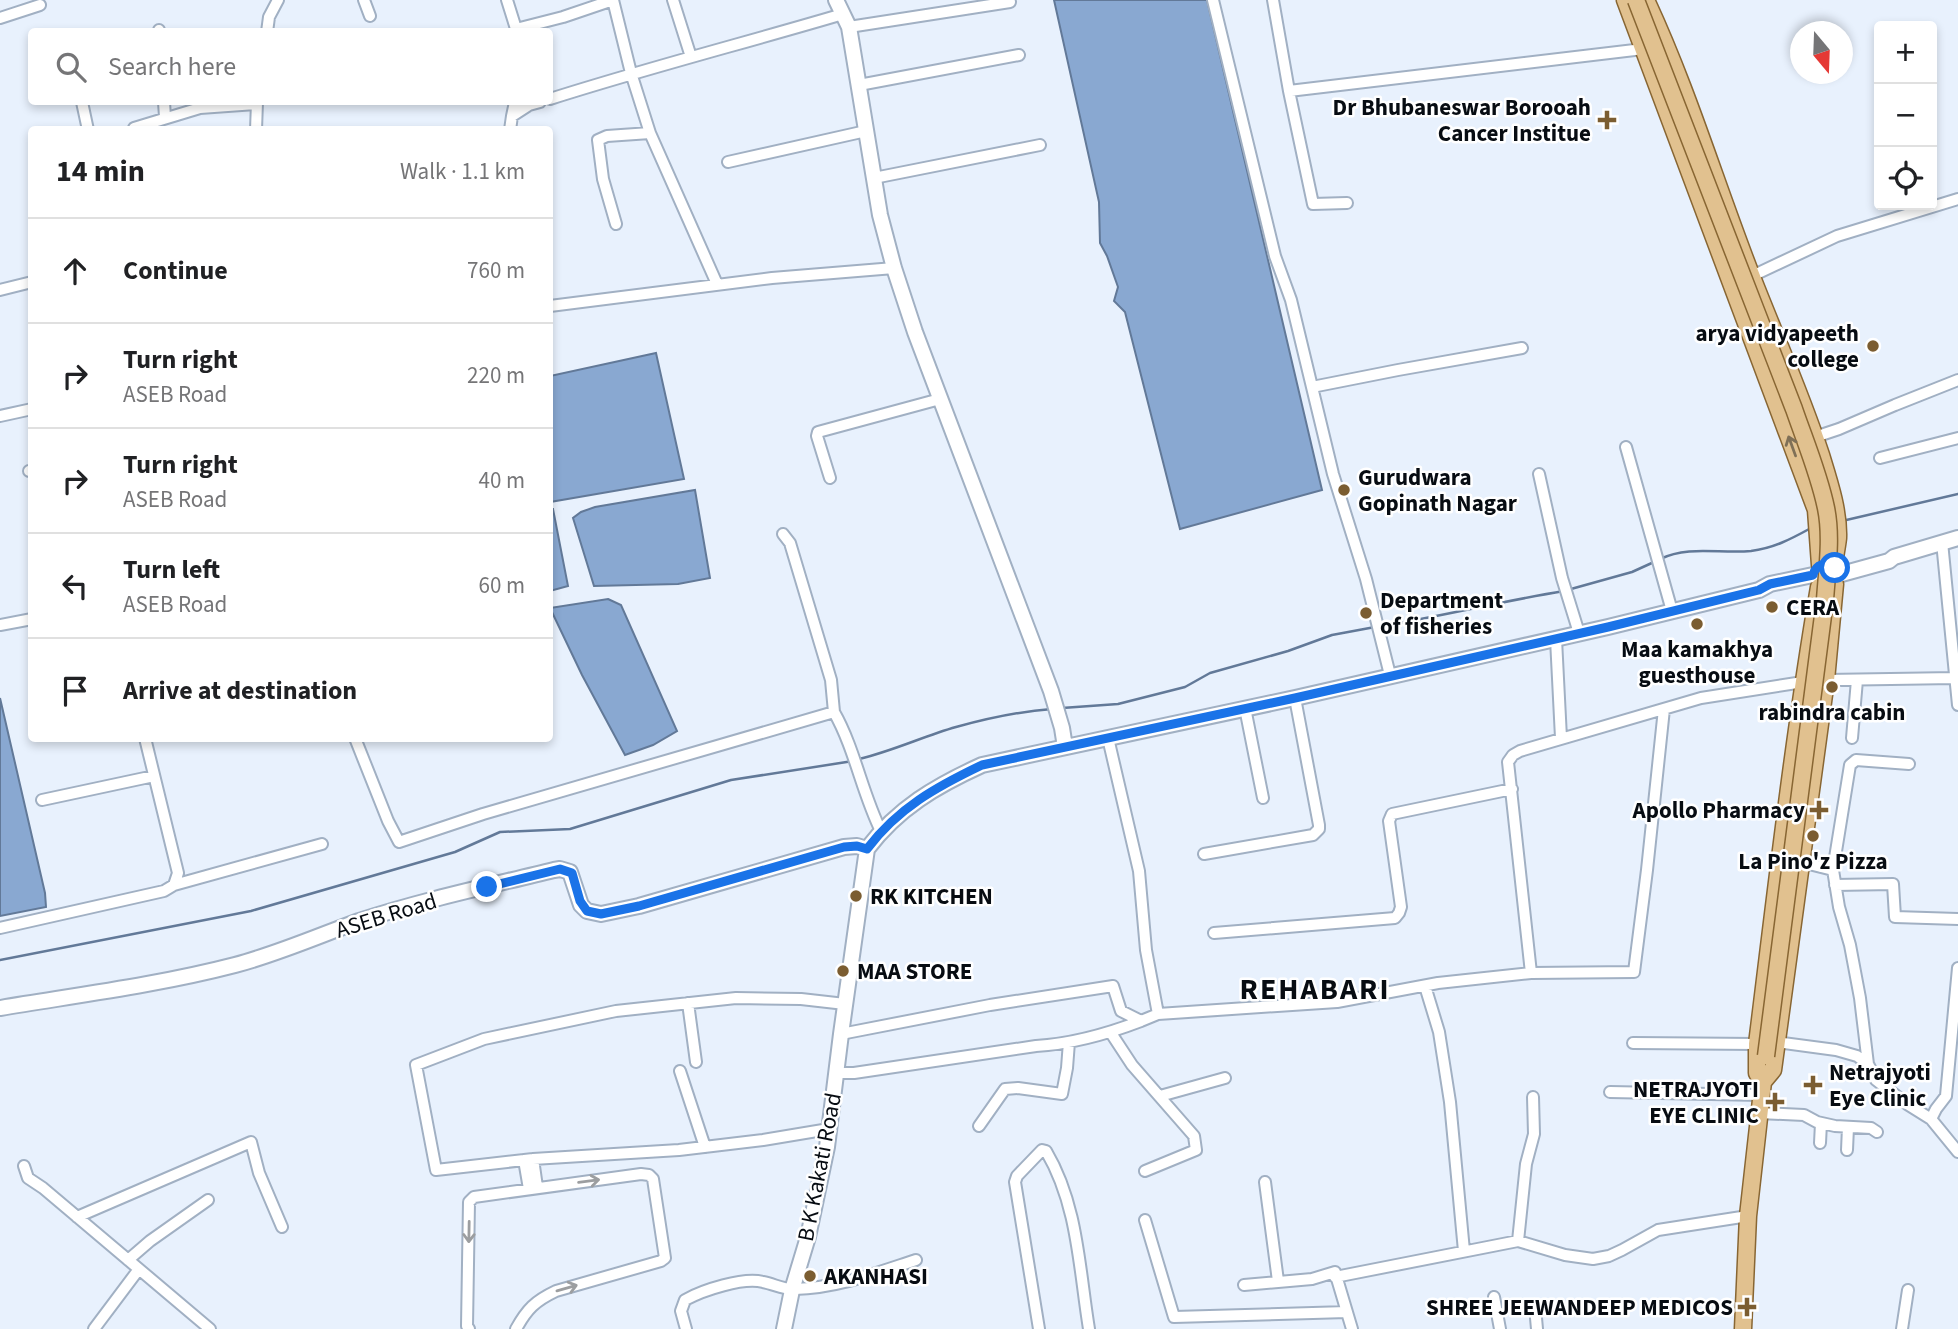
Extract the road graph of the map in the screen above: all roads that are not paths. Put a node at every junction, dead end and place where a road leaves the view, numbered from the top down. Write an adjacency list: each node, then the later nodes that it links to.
1 (278, 0): 17 (street)
2 (364, 0): 14 (street)
3 (507, 0): 18 (street)
4 (613, 0): 19 (street); 23 (street)
5 (673, 0): 22 (street)
6 (836, 0): 16 (street)
7 (1213, 0): 55 (street)
8 (1273, 0): 25 (street)
9 (1625, 0): 20 (main road)
10 (1636, 0): 119 (main road, bridge)
11 (1646, 0): 48 (main road)
12 (1010, 2): 16 (street)
13 (40, 5): 15 (street)
14 (370, 16)
15 (0, 18)
16 (846, 21): 22 (street); 24 (street)
17 (268, 28)
18 (516, 28)
19 (527, 28)
20 (1643, 49): 25 (street); 68 (main road, one-way to 20)
21 (1018, 55): 24 (street)
22 (691, 57): 23 (street)
23 (631, 73): 26 (street); 40 (street)
24 (859, 85): 39 (street)
25 (1289, 91): 45 (street)
26 (553, 98)
27 (83, 105): 35 (street)
28 (164, 105): 34 (street)
29 (234, 105): 34 (street)
30 (257, 105): 37 (street)
31 (514, 105): 33 (street)
32 (529, 105): 33 (street)
33 (512, 116): 38 (street)
34 (165, 117): 36 (street)
35 (87, 126)
36 (140, 126)
37 (256, 126)
38 (511, 126)
39 (866, 131): 42 (street); 43 (street)
40 (650, 133): 46 (street); 50 (street)
41 (1040, 145): 43 (street)
42 (729, 162)
43 (874, 178): 47 (street)
44 (1958, 199): 48 (street)
45 (1347, 203)
46 (616, 224)
47 (894, 268): 50 (street); 56 (street)
48 (1752, 276): 59 (main road)
49 (28, 283): 51 (street)
50 (717, 284): 52 (street)
51 (0, 290)
52 (553, 306)
53 (1521, 348): 55 (street)
54 (1958, 380): 59 (street)
55 (1312, 387): 74 (street)
56 (940, 399): 64 (street); 89 (street)
57 (28, 410): 58 (street)
58 (0, 416)
59 (1815, 437): 68 (main road)
60 (1958, 438): 62 (street)
61 (1626, 447): 69 (street)
62 (1880, 458)
63 (1539, 474): 72 (street)
64 (830, 478)
65 (783, 534): 83 (street)
66 (1958, 538): 67 (street)
67 (1942, 542): 68 (street); 75 (street)
68 (1826, 576): 69 (street); 76 (main road); 78 (main road)
69 (1672, 611): 72 (street)
70 (28, 621): 71 (street)
71 (0, 625)
72 (1579, 634): 73 (street)
73 (1556, 639): 74 (street); 85 (street)
74 (1390, 675): 79 (street)
75 (1955, 678): 77 (street); 80 (street)
76 (1826, 680): 77 (street); 99 (main road)
77 (1857, 680): 86 (street)
78 (1803, 682): 82 (street); 119 (main road)
79 (1295, 698): 81 (street); 98 (street)
80 (1958, 705)
81 (1245, 708): 84 (street); 93 (street)
82 (1664, 709): 85 (street); 107 (street)
83 (834, 712): 88 (street); 95 (street)
84 (1108, 738): 89 (street); 112 (street)
85 (1561, 738): 92 (street)
86 (1852, 738)
87 (146, 742): 91 (street)
88 (357, 742)
89 (1065, 747): 95 (street)
90 (1909, 764): 100 (street)
91 (154, 776): 94 (street); 101 (street)
92 (1512, 789): 105 (street); 107 (street)
93 (1263, 798)
94 (42, 800)
95 (881, 831): 97 (street)
96 (322, 844): 101 (street)
97 (867, 849): 110 (street, B K Kakati Road); 111 (street, ASEB Road)
98 (1204, 854)
99 (1801, 862): 100 (street); 117 (main road)
100 (1833, 870): 102 (street)
101 (174, 885): 104 (street)
102 (1835, 885): 103 (street); 121 (street)
103 (1958, 919)
104 (0, 928)
105 (1214, 933)
106 (1958, 968): 130 (street)
107 (1531, 973): 108 (street)
108 (1425, 986): 112 (street); 153 (street)
109 (688, 1003): 110 (street); 120 (street); 141 (street)
110 (845, 1004): 115 (street, B K Kakati Road)
111 (0, 1008)
112 (1158, 1014): 113 (street)
113 (1141, 1021): 114 (street); 115 (street)
114 (1111, 1033): 116 (street); 127 (street)
115 (841, 1034): 123 (street, B K Kakati Road)
116 (1069, 1042): 123 (street); 132 (street)
117 (1776, 1042): 121 (street); 125 (main road)
118 (1633, 1043): 119 (street)
119 (1762, 1050): 125 (main road)
120 (695, 1062)
121 (1868, 1064): 130 (street)
122 (680, 1071): 137 (street)
123 (836, 1073): 134 (street, B K Kakati Road)
124 (1225, 1078): 127 (street)
125 (1762, 1088): 126 (street); 129 (main road)
126 (1610, 1092)
127 (1160, 1096): 143 (street)
128 (1532, 1097): 152 (street)
129 (1759, 1113): 131 (street); 148 (main road)
130 (1931, 1119): 140 (street)
131 (1821, 1123): 133 (street); 136 (street)
132 (979, 1126)
133 (1848, 1127): 135 (street); 138 (street)
134 (829, 1129): 137 (street); 160 (street, B K Kakati Road)
135 (1877, 1132)
136 (1820, 1143)
137 (705, 1147): 139 (street)
138 (1847, 1150)
139 (649, 1151): 141 (street); 144 (street)
140 (1958, 1152)
141 (529, 1160): 146 (street)
142 (24, 1166): 149 (street)
143 (1145, 1171)
144 (644, 1174): 146 (street, one-way to 144); 168 (street, one-way to 144)
145 (1265, 1182): 158 (street)
146 (533, 1188): 167 (street, one-way to 167)
147 (208, 1200): 154 (street)
148 (1748, 1216): 152 (street); 176 (main road)
149 (78, 1217): 151 (street); 154 (street)
150 (1145, 1220): 164 (street)
151 (282, 1227)
152 (1518, 1241): 153 (street)
153 (1464, 1251): 157 (street)
154 (128, 1260): 156 (street)
155 (916, 1260): 160 (street)
156 (139, 1269): 165 (street); 166 (street)
157 (1335, 1277): 158 (street); 164 (street)
158 (1278, 1281): 159 (street)
159 (1244, 1285)
160 (792, 1290): 169 (street); 170 (street, B K Kakati Road)
161 (1908, 1290): 177 (street)
162 (1494, 1297): 174 (street)
163 (1535, 1307): 175 (street)
164 (1347, 1312): 173 (street)
165 (94, 1329)
166 (209, 1329)
167 (469, 1329)
168 (516, 1329)
169 (686, 1329)
170 (784, 1329)
171 (1039, 1329): 172 (street)
172 (1089, 1329)
173 (1352, 1329)
174 (1500, 1329)
175 (1536, 1329)
176 (1743, 1329)
177 (1902, 1329)

